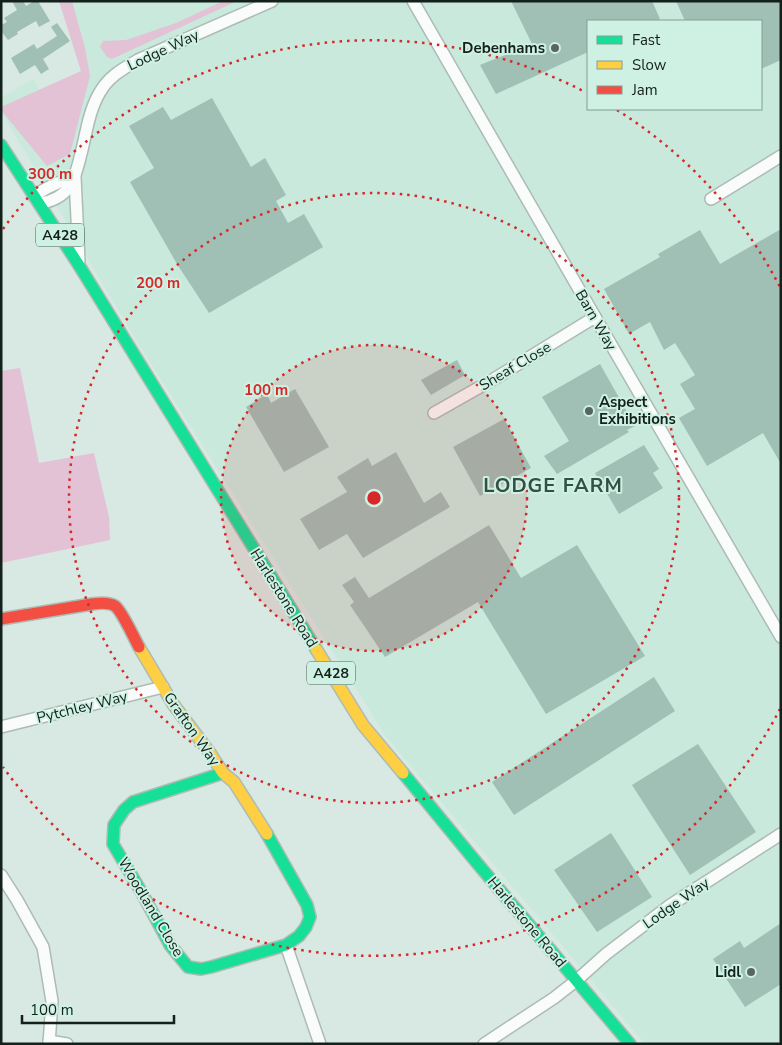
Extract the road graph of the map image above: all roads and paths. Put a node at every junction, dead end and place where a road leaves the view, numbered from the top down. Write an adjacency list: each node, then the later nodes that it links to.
1 (272, 1): 5 (street, Lodge Way)
2 (413, 1): 9 (street, Barn Way)
3 (1, 145): 6 (main road, Harlestone Road / A428)
4 (781, 156): 7 (street)
5 (75, 175): 6 (street); 8 (street)
6 (37, 199): 8 (main road, Harlestone Road / A428)
7 (711, 199)
8 (80, 267): 19 (main road, Harlestone Road / A428)
9 (595, 318): 10 (street, Sheaf Close); 12 (street, Barn Way)
10 (434, 413)
11 (1, 619): 13 (main road, Grafton Way)
12 (781, 637)
13 (163, 687): 14 (street, Pytchley Way); 15 (main road, Grafton Way)
14 (1, 727)
15 (223, 773): 18 (main road, Grafton Way); 18 (main road, Woodland Close)
16 (781, 834): 19 (street, Lodge Way)
17 (1, 875): 20 (street)
18 (286, 945): 22 (street)
19 (577, 980): 23 (street, Lodge Way); 24 (main road, Harlestone Road / A428)
20 (49, 1042): 21 (street)
21 (67, 1044)
22 (320, 1044)
23 (484, 1044)
24 (630, 1044)

